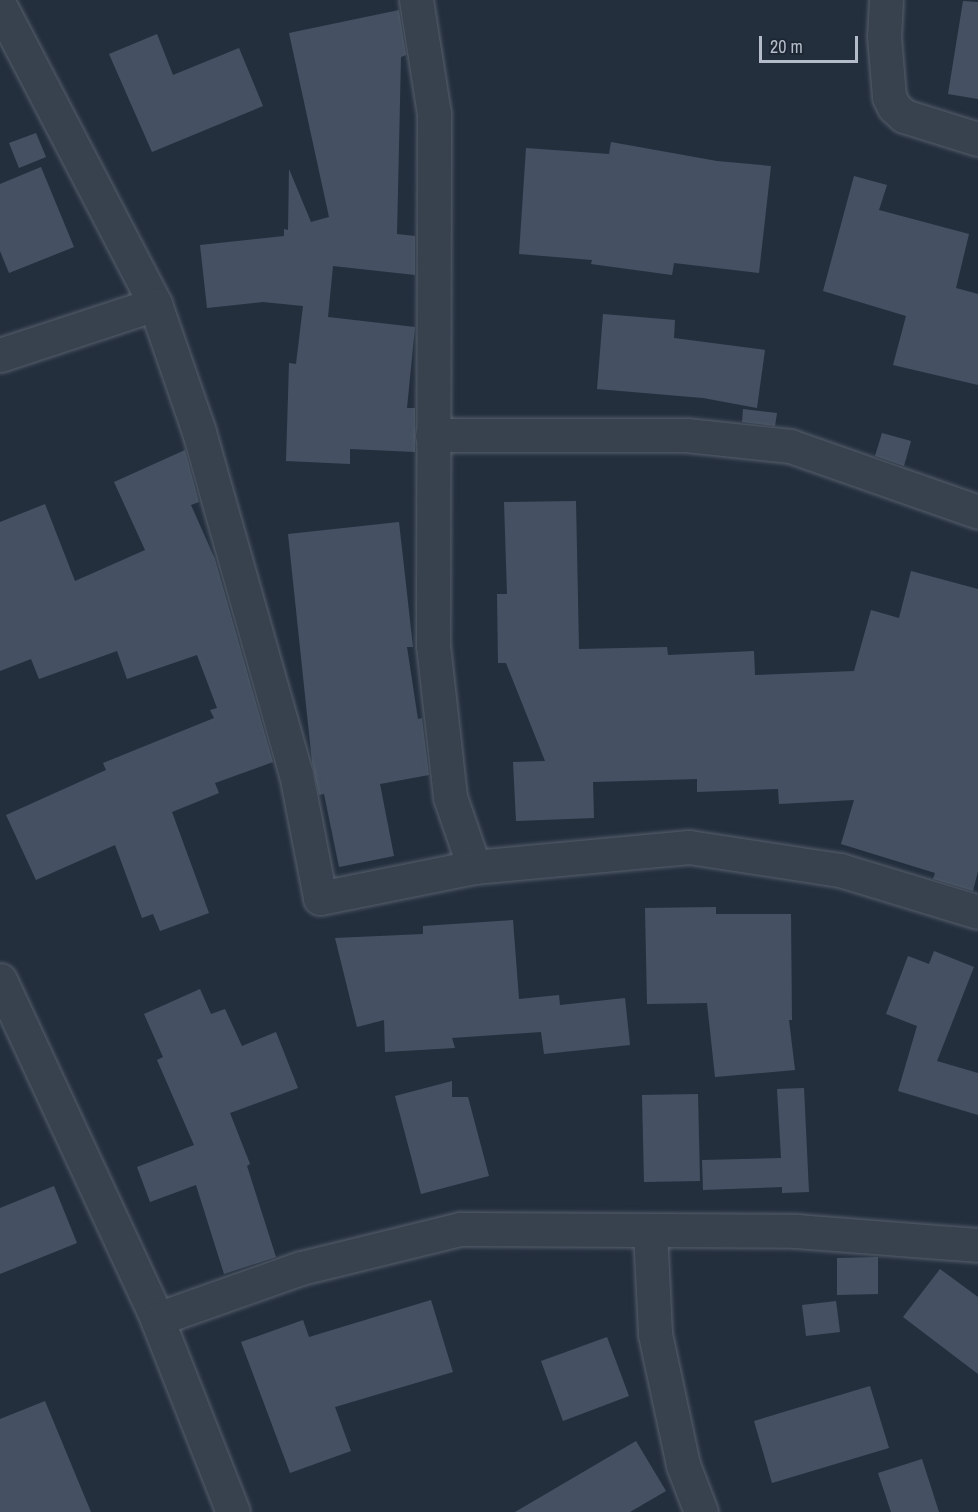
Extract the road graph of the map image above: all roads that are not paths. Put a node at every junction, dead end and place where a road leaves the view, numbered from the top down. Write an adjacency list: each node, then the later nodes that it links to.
1 (416, 0): 7 (street)
2 (886, 0): 4 (street)
3 (0, 6): 5 (street)
4 (978, 139)
5 (155, 304): 6 (street); 9 (street)
6 (0, 355)
7 (432, 435): 8 (street); 9 (street)
8 (978, 512)
9 (474, 867): 10 (street)
10 (978, 912)
11 (0, 980): 14 (street)
12 (650, 1230): 13 (street); 14 (street); 16 (street)
13 (978, 1245)
14 (158, 1319): 15 (street)
15 (233, 1512)
16 (701, 1512)

